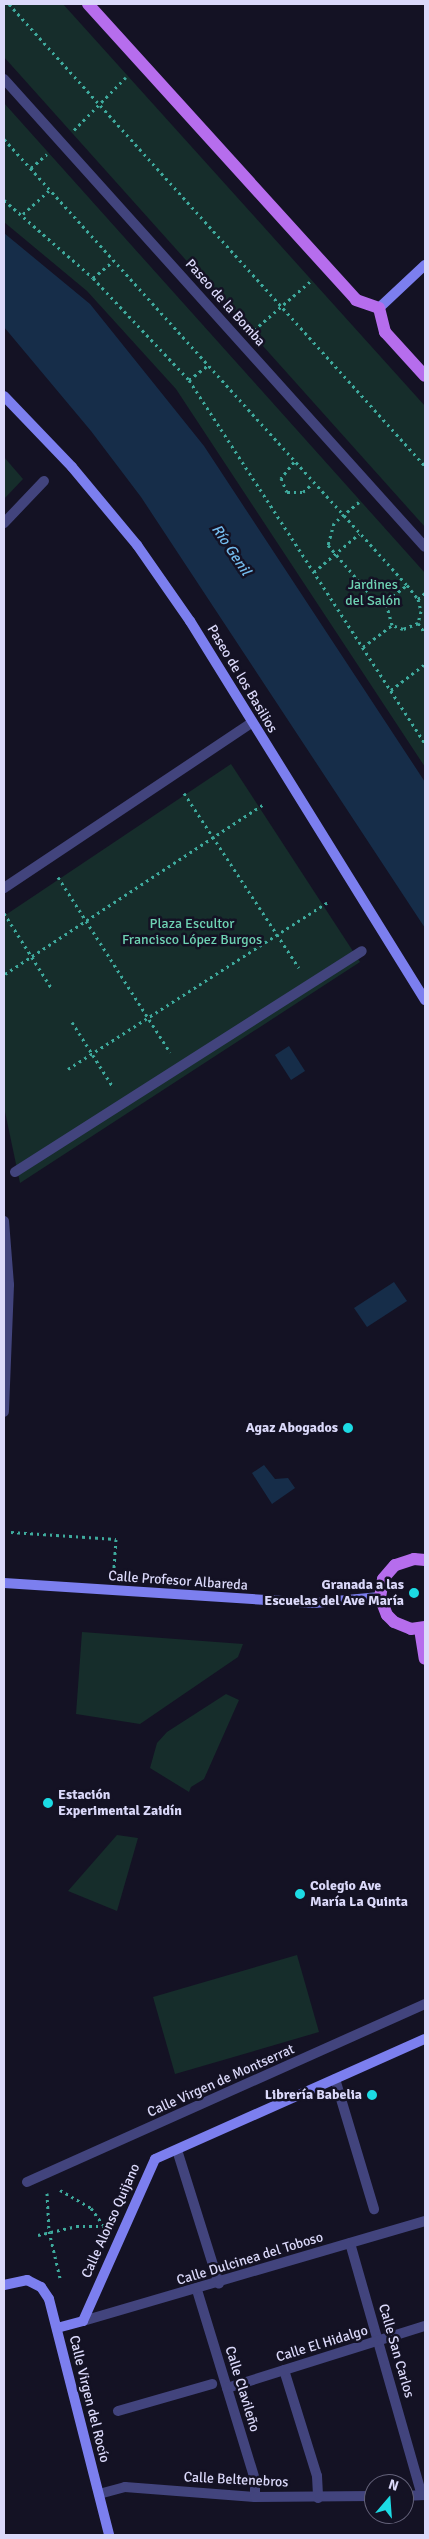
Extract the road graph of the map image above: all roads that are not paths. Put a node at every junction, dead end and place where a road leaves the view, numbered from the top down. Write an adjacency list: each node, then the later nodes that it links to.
1 (88, 4): 4 (main road)
2 (4, 79): 9 (street, Paseo de la Bomba)
3 (425, 266): 4 (main road)
4 (379, 308): 5 (main road)
5 (425, 376)
6 (4, 396): 10 (main road, Paseo de los Basilios)
7 (44, 481): 8 (street)
8 (4, 523)
9 (425, 547)
10 (251, 723): 11 (street); 13 (main road, Paseo de los Basilios)
11 (4, 888)
12 (362, 952): 14 (street)
13 (425, 1000)
14 (16, 1172)
15 (4, 1221): 16 (street)
16 (4, 1412)
17 (425, 1560): 19 (main road)
18 (4, 1583): 19 (main road, Calle Profesor Albareda)
19 (380, 1597): 20 (main road)
20 (422, 1628): 21 (main road)
21 (425, 1659)
22 (425, 2004): 26 (street, Calle Virgen de Montserrat)
23 (425, 2039): 24 (main road, Calle Alonso Quijano)
24 (335, 2079): 25 (main road, Calle Alonso Quijano); 27 (street)
25 (177, 2150): 30 (street); 33 (main road, Calle Alonso Quijano)
26 (27, 2182)
27 (374, 2209)
28 (425, 2221): 29 (street, Calle Dulcinea del Toboso)
29 (350, 2243): 30 (street, Calle Dulcinea del Toboso); 36 (street, Calle San Carlos)
30 (220, 2284): 32 (street, Calle Dulcinea del Toboso)
31 (4, 2285): 35 (main road, Calle Virgen del Rocío)
32 (197, 2290): 33 (street, Calle Dulcinea del Toboso); 39 (street, Calle Clavileño)
33 (83, 2321): 35 (main road)
34 (425, 2326): 36 (street, Calle El Hidalgo)
35 (57, 2328): 41 (main road, Calle Virgen del Rocío)
36 (379, 2340): 37 (street, Calle El Hidalgo); 42 (street, Calle San Carlos)
37 (284, 2370): 39 (street, Calle El Hidalgo); 45 (street)
38 (212, 2384): 40 (street)
39 (227, 2388): 44 (street, Calle Clavileño)
40 (118, 2411)
41 (99, 2494): 44 (street, Calle Beltenebros); 46 (main road, Calle Virgen del Rocío)
42 (424, 2495)
43 (364, 2496): 45 (street, Calle Beltenebros)
44 (254, 2497): 45 (street, Calle Beltenebros)
45 (318, 2498)
46 (109, 2535)

